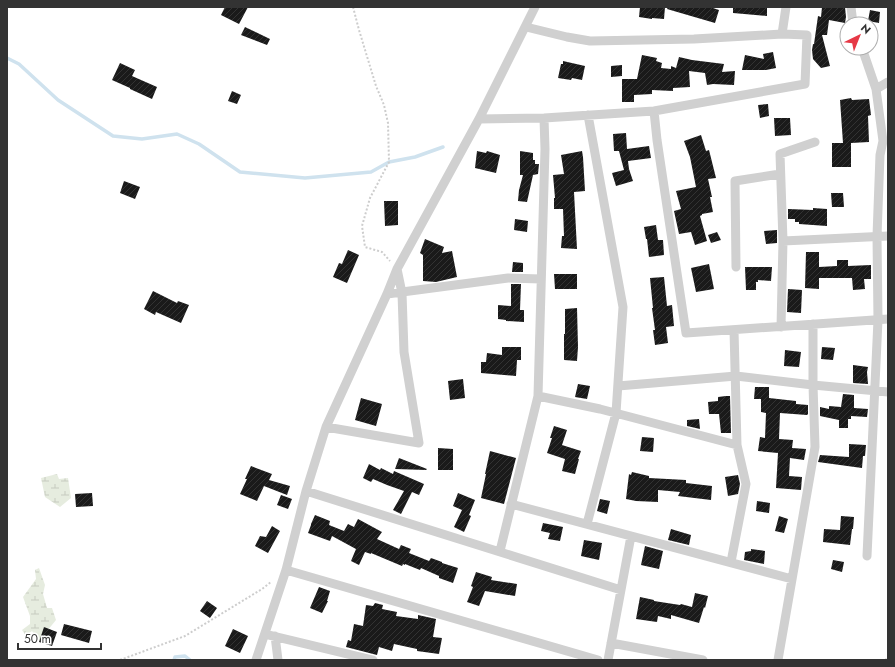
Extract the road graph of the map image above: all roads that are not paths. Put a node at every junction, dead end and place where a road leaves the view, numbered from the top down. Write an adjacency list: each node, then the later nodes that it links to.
1 (535, 7): 3 (street)
2 (786, 7): 4 (street)
3 (526, 27): 4 (street); 11 (street)
4 (782, 34): 8 (street)
5 (865, 56): 7 (street)
6 (888, 82): 7 (street)
7 (876, 89): 12 (street)
8 (654, 111): 9 (street); 27 (street)
9 (588, 115): 10 (street); 30 (street)
10 (544, 118): 11 (street); 20 (street)
11 (479, 119): 19 (street)
12 (885, 141): 15 (street)
13 (815, 142): 14 (street)
14 (780, 174): 17 (street); 18 (street)
15 (877, 236): 16 (street); 17 (street); 24 (street)
16 (888, 236)
17 (782, 241): 26 (street)
18 (736, 267)
19 (397, 269): 21 (street); 22 (street)
20 (541, 279): 21 (street); 33 (street)
21 (402, 293): 22 (street); 35 (street)
22 (387, 294): 35 (street)
23 (888, 319): 24 (street)
24 (878, 320): 25 (street); 31 (street)
25 (813, 324): 26 (street); 29 (street)
26 (781, 326): 27 (street)
27 (734, 330): 28 (street)
28 (736, 376): 29 (street); 30 (street); 36 (street)
29 (813, 385): 31 (street); 45 (street)
30 (618, 386): 34 (street)
31 (875, 391): 32 (street); 42 (street)
32 (888, 392)
33 (538, 396): 34 (street); 38 (street)
34 (616, 413): 36 (street); 39 (street)
35 (326, 427): 37 (street)
36 (737, 445): 43 (street)
37 (306, 490): 41 (street); 44 (street)
38 (511, 504): 39 (street); 41 (street)
39 (587, 524): 40 (street)
40 (631, 536): 43 (street); 46 (street)
41 (500, 551): 46 (street)
42 (867, 556)
43 (731, 562): 45 (street)
44 (286, 570): 47 (street); 53 (street)
45 (792, 578): 56 (street)
46 (621, 590): 49 (street)
47 (265, 634): 48 (street); 50 (street)
48 (275, 636): 51 (street); 52 (street)
49 (611, 643): 54 (street); 55 (street)
50 (256, 660)
51 (278, 660)
52 (373, 660)
53 (598, 660)
54 (608, 660)
55 (704, 660)
56 (778, 660)

